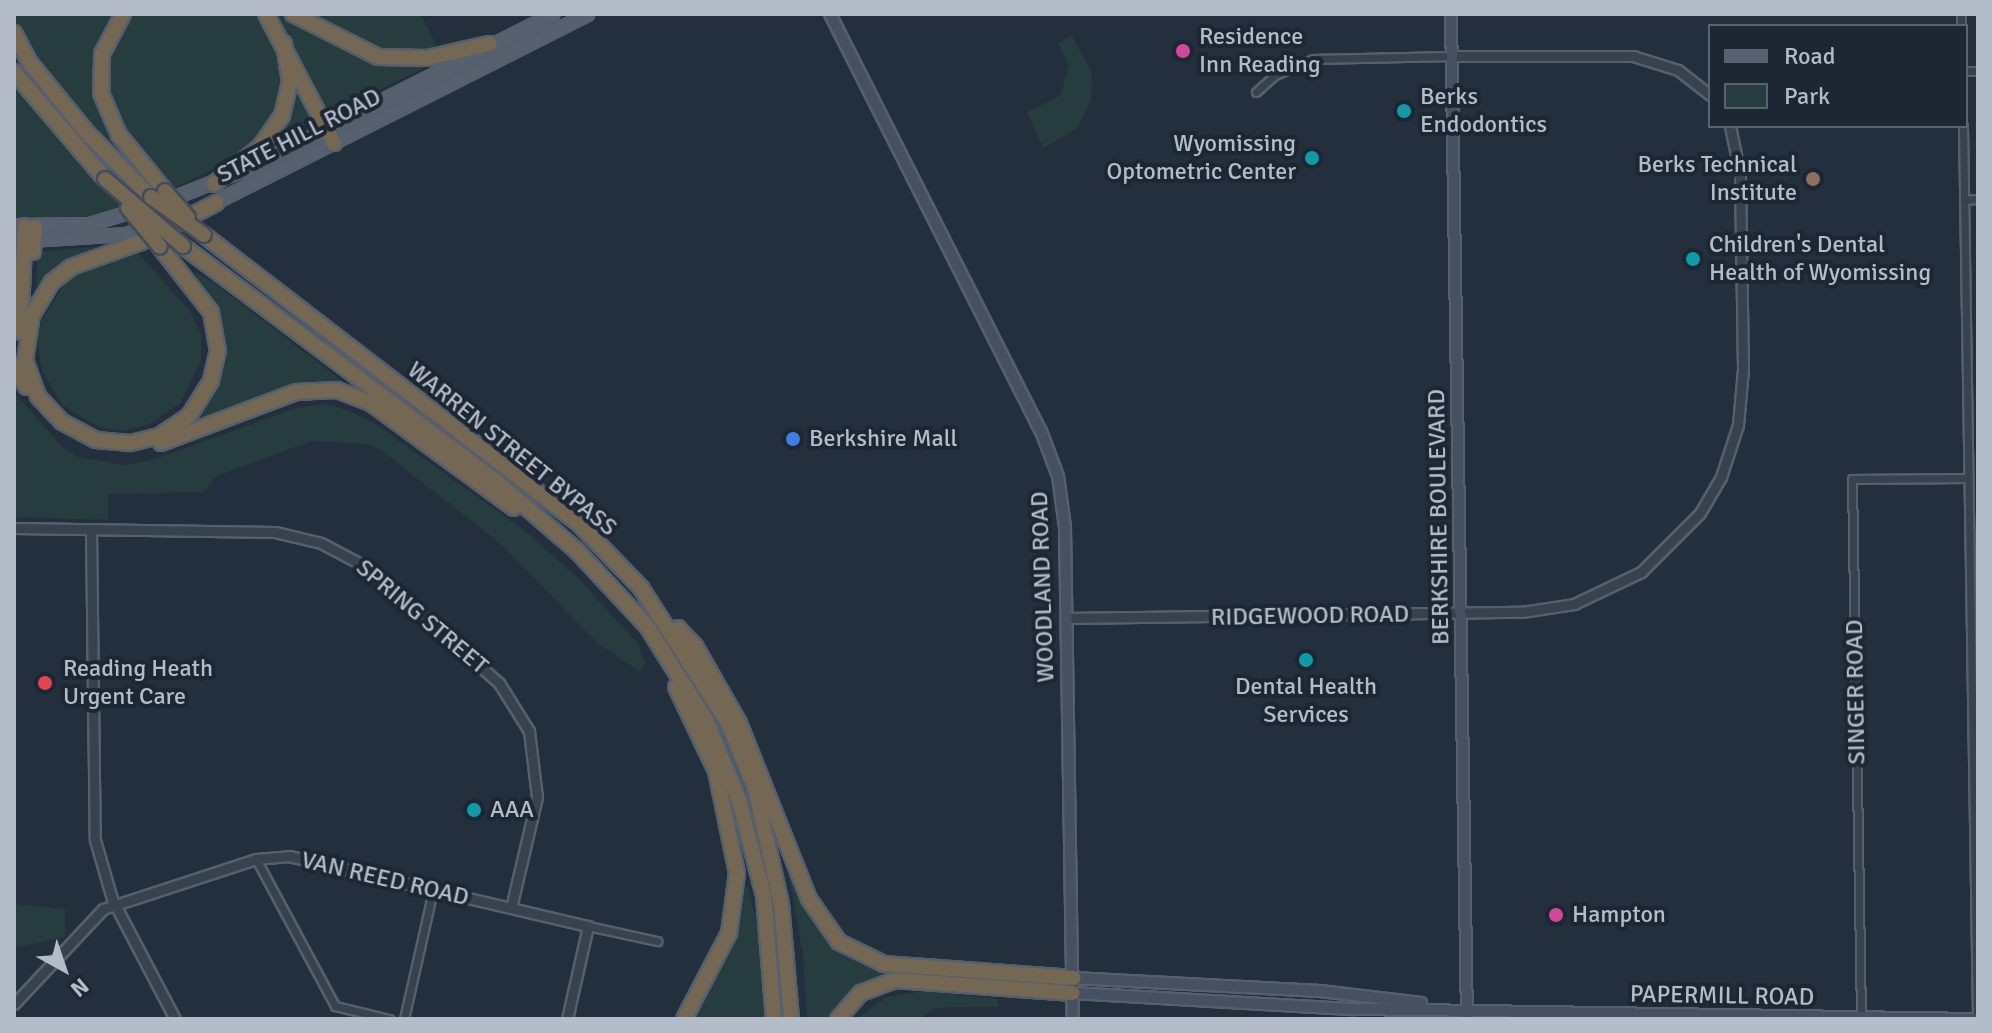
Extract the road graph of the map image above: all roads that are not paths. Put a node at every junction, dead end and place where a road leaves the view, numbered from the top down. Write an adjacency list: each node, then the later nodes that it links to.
1 (123, 14): 21 (highway)
2 (266, 14): 10 (highway)
3 (275, 14): 18 (highway)
4 (293, 14): 11 (highway)
5 (553, 14): 11 (main road, STATE HILL ROAD)
6 (830, 14): 36 (main road, WOODLAND ROAD)
7 (1451, 14): 12 (main road, BERKSHIRE BOULEVARD)
8 (583, 15): 18 (main road, STATE HILL ROAD)
9 (14, 33): 21 (highway, WARREN STREET BYPASS)
10 (284, 43): 18 (highway); 20 (highway)
11 (489, 44): 18 (main road, STATE HILL ROAD)
12 (1452, 56): 14 (street); 15 (street); 35 (main road, BERKSHIRE BOULEVARD)
13 (14, 72): 19 (highway, WARREN STREET BYPASS)
14 (1256, 92)
15 (1708, 93)
16 (1730, 128): 35 (street, RIDGEWOOD ROAD)
17 (1963, 128): 23 (street)
18 (334, 134): 20 (main road, STATE HILL ROAD); 24 (main road, STATE HILL ROAD)
19 (105, 179): 26 (highway, bridge); 32 (highway, WARREN STREET BYPASS, bridge)
20 (214, 184): 25 (main road, STATE HILL ROAD)
21 (158, 194): 34 (highway, WARREN STREET BYPASS, bridge)
22 (1978, 199): 23 (street)
23 (1964, 200): 29 (street)
24 (216, 203): 25 (main road, STATE HILL ROAD); 26 (highway)
25 (24, 234): 26 (highway); 28 (highway)
26 (28, 325)
27 (14, 365): 28 (highway)
28 (29, 391): 32 (highway)
29 (1966, 478): 33 (street); 48 (street, SINGER ROAD)
30 (14, 528): 31 (street, SPRING STREET)
31 (91, 530): 40 (street); 41 (street, SPRING STREET)
32 (577, 551): 37 (highway, WARREN STREET BYPASS)
33 (1974, 584): 42 (street)
34 (641, 588): 45 (highway); 55 (highway, WARREN STREET BYPASS)
35 (1460, 614): 36 (street, RIDGEWOOD ROAD); 47 (main road, BERKSHIRE BOULEVARD)
36 (1066, 618): 45 (main road, WOODLAND ROAD)
37 (647, 626): 53 (highway); 54 (highway, WARREN STREET BYPASS)
38 (256, 859): 39 (street, VAN REED ROAD); 40 (street, VAN REED ROAD); 50 (street)
39 (433, 890): 41 (street, VAN REED ROAD); 51 (street)
40 (114, 904): 46 (street, VAN REED ROAD); 49 (street)
41 (511, 908): 43 (street, VAN REED ROAD)
42 (1976, 913): 58 (street)
43 (588, 926): 44 (street, VAN REED ROAD); 52 (street)
44 (657, 941)
45 (1073, 985): 47 (main road, PAPERMILL ROAD); 47 (main road, PAPERMILL ROAD); 56 (highway); 57 (main road, WOODLAND ROAD)
46 (14, 1004)
47 (1466, 1014): 48 (main road, PAPERMILL ROAD)
48 (1861, 1017): 58 (main road, PAPERMILL ROAD)
49 (175, 1019)
50 (389, 1019)
51 (404, 1019)
52 (567, 1019)
53 (684, 1019)
54 (774, 1019)
55 (791, 1019)
56 (838, 1019)
57 (1073, 1019)
58 (1977, 1019)

